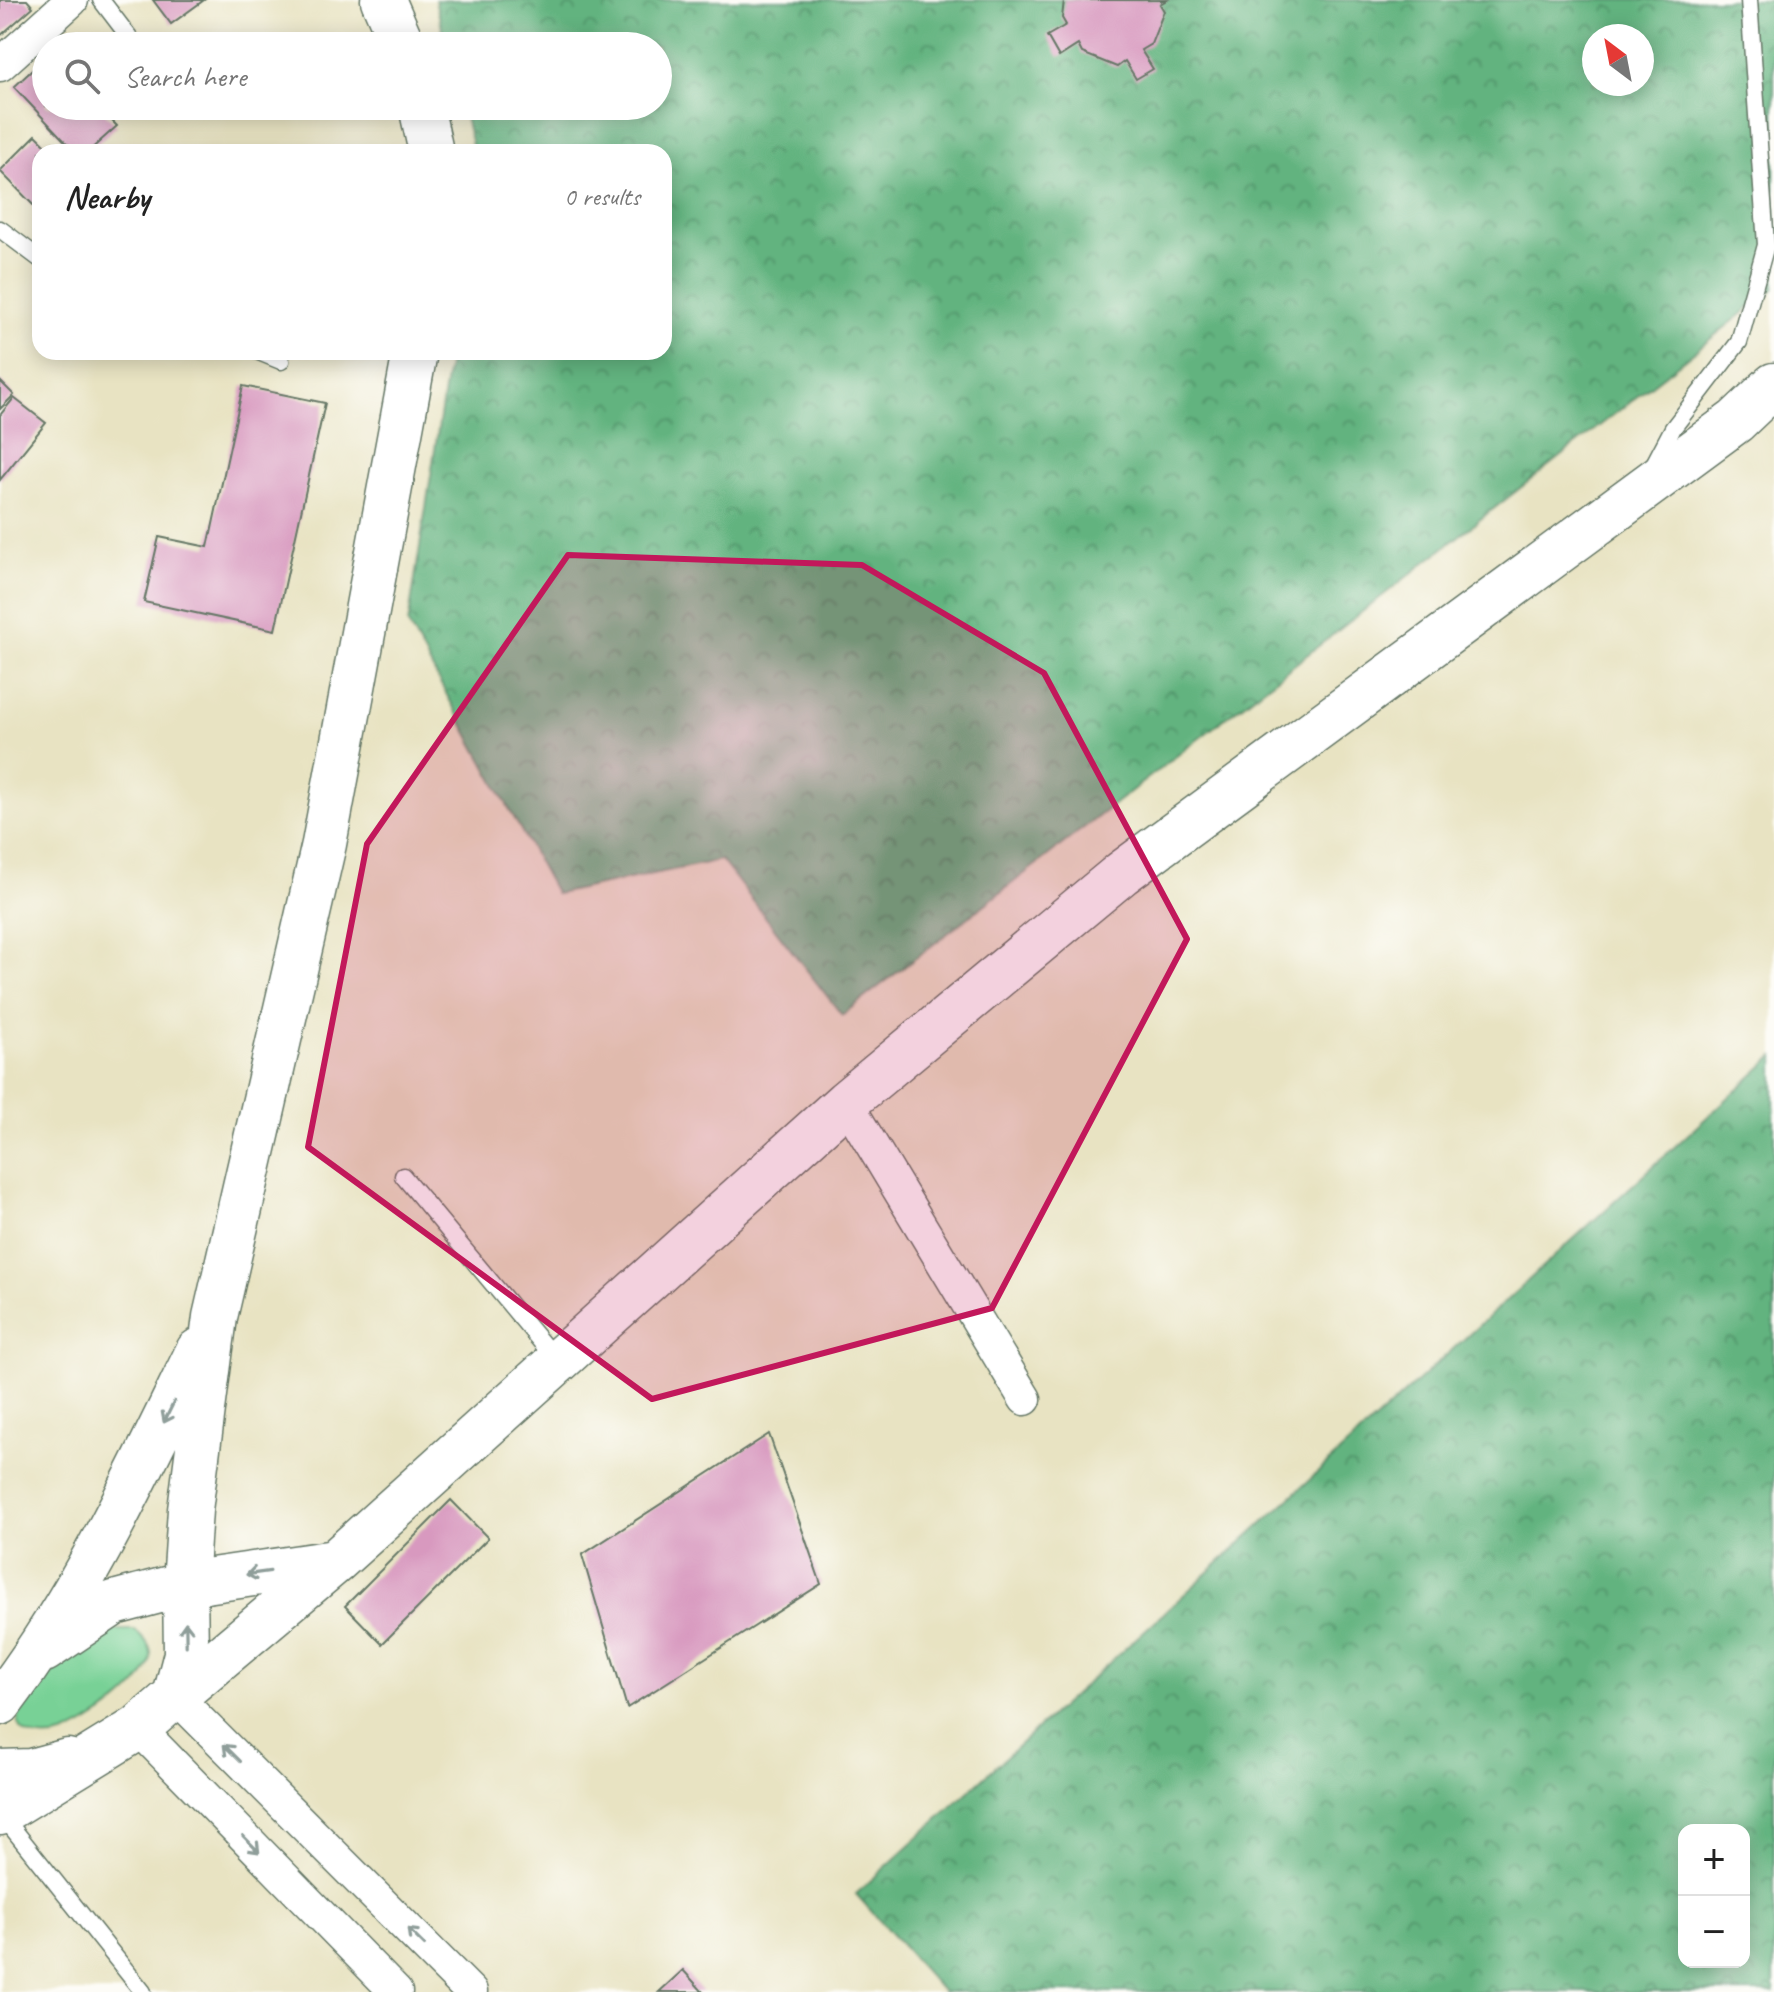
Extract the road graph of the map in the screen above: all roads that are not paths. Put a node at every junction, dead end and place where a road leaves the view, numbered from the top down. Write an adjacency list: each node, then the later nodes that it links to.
1 (72, 0): 5 (street)
2 (101, 0): 6 (lane)
3 (383, 0): 7 (street)
4 (1749, 0): 16 (lane)
5 (37, 32)
6 (125, 32)
7 (397, 32)
8 (32, 36): 9 (street)
9 (0, 65)
10 (424, 120): 11 (street)
11 (429, 144)
12 (0, 229): 13 (lane)
13 (32, 253)
14 (414, 360): 19 (street)
15 (1774, 385): 16 (street)
16 (1636, 495): 17 (street)
17 (846, 1102): 20 (street); 21 (street)
18 (403, 1176): 20 (lane)
19 (215, 1317): 23 (street); 24 (street, one-way to 24)
20 (557, 1361): 22 (street)
21 (1025, 1399)
22 (335, 1562): 23 (street, one-way to 23); 25 (street)
23 (185, 1584): 24 (street); 25 (street, one-way to 23)
24 (18, 1666): 26 (street)
25 (175, 1696): 27 (street); 32 (street, one-way to 25)
26 (0, 1703)
27 (124, 1737): 28 (street); 29 (street); 31 (street, one-way to 31)
28 (0, 1772)
29 (0, 1813): 30 (lane)
30 (143, 1992)
31 (396, 1992)
32 (471, 1992)

